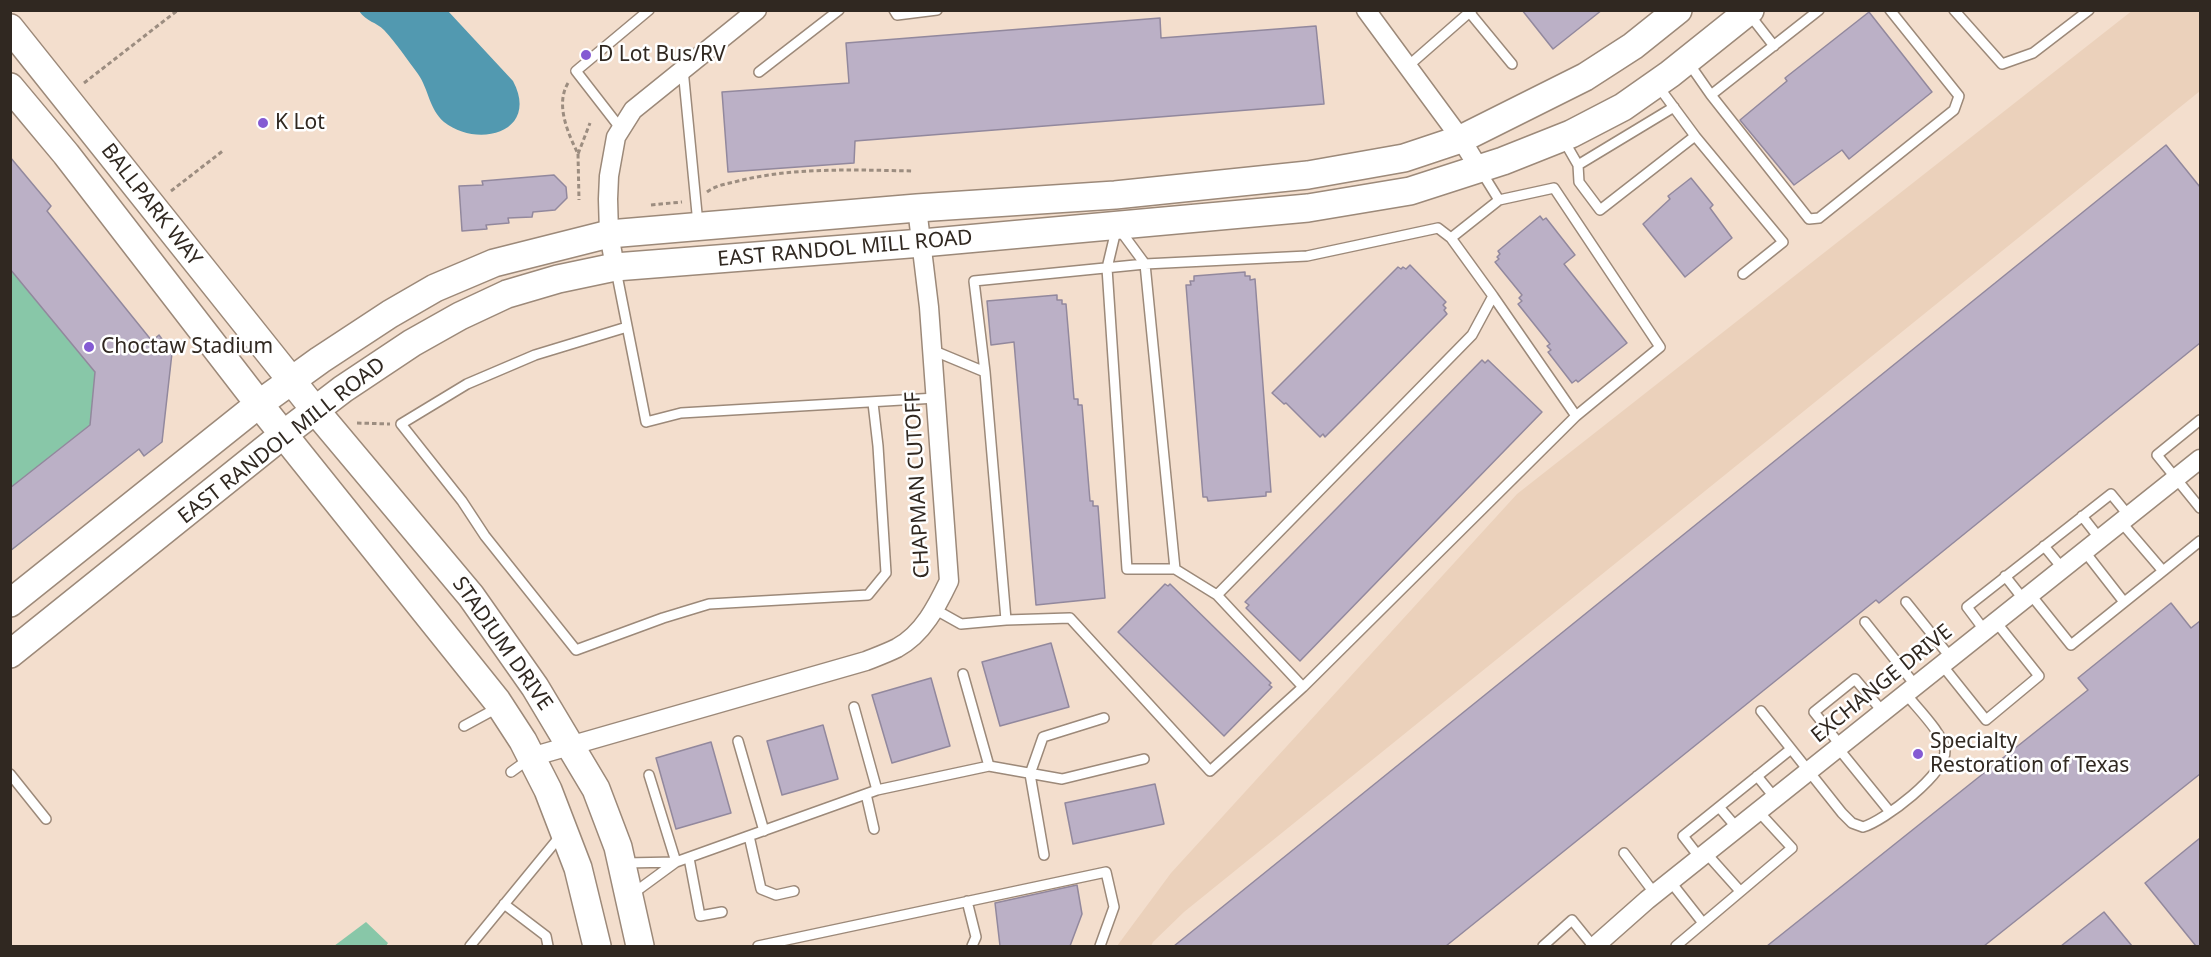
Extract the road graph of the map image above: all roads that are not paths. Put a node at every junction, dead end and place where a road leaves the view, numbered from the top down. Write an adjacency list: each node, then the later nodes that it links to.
1 (650, 10): 25 (lane)
2 (757, 10): 19 (street)
3 (839, 10): 20 (lane)
4 (894, 10): 5 (lane)
5 (937, 10)
6 (1366, 10): 18 (street)
7 (1678, 10): 28 (main road, EAST RANDOL MILL ROAD)
8 (1820, 10): 15 (lane)
9 (1890, 10): 23 (lane)
10 (1954, 10): 11 (lane)
11 (2089, 10)
12 (1471, 12): 17 (lane); 18 (lane)
13 (1749, 12): 15 (lane); 16 (main road, EAST RANDOL MILL ROAD)
14 (10, 28): 46 (main road, BALLPARK WAY)
15 (1774, 46): 23 (lane)
16 (1687, 60): 21 (main road, EAST RANDOL MILL ROAD); 23 (lane)
17 (1512, 64)
18 (1407, 67): 28 (street)
19 (683, 69): 25 (street); 34 (lane)
20 (759, 72)
21 (1656, 84): 24 (lane); 27 (main road, EAST RANDOL MILL ROAD)
22 (10, 87): 49 (main road, BALLPARK WAY)
23 (1711, 95)
24 (1674, 107): 26 (lane); 29 (lane)
25 (621, 129): 35 (street)
26 (1695, 136): 29 (lane); 41 (lane)
27 (1562, 137): 29 (lane); 30 (main road, EAST RANDOL MILL ROAD)
28 (1461, 139): 30 (street); 33 (main road, EAST RANDOL MILL ROAD)
29 (1578, 165)
30 (1480, 170): 31 (lane); 33 (main road, EAST RANDOL MILL ROAD)
31 (1499, 200): 36 (lane); 51 (lane)
32 (917, 208): 33 (main road, EAST RANDOL MILL ROAD); 34 (main road, EAST RANDOL MILL ROAD); 37 (street, CHAPMAN CUTOFF)
33 (1116, 210): 37 (main road, EAST RANDOL MILL ROAD); 38 (lane); 40 (lane)
34 (698, 227): 35 (main road, EAST RANDOL MILL ROAD)
35 (609, 234): 39 (street); 46 (main road, EAST RANDOL MILL ROAD)
36 (1451, 238): 38 (lane); 42 (lane)
37 (922, 243): 39 (main road, EAST RANDOL MILL ROAD); 44 (street, CHAPMAN CUTOFF)
38 (1144, 264): 40 (lane); 63 (lane)
39 (615, 267): 43 (lane); 50 (main road, EAST RANDOL MILL ROAD)
40 (1107, 268): 45 (lane); 63 (lane)
41 (1743, 274)
42 (1493, 296): 51 (lane); 67 (lane)
43 (627, 327): 48 (lane); 48 (lane)
44 (932, 350): 45 (lane); 47 (street, CHAPMAN CUTOFF)
45 (985, 372): 73 (lane)
46 (291, 381): 49 (main road, EAST RANDOL MILL ROAD); 50 (main road, STADIUM DRIVE)
47 (936, 398): 48 (lane); 72 (street, CHAPMAN CUTOFF)
48 (873, 403)
49 (259, 404): 53 (main road, STADIUM DRIVE); 71 (main road, EAST RANDOL MILL ROAD)
50 (315, 410): 53 (main road, EAST RANDOL MILL ROAD); 88 (main road, STADIUM DRIVE)
51 (1576, 416): 79 (lane)
52 (2200, 420): 55 (lane)
53 (284, 434): 76 (main road, EAST RANDOL MILL ROAD); 81 (main road, STADIUM DRIVE)
54 (2200, 459): 55 (street, EXCHANGE DRIVE)
55 (2176, 479): 56 (lane); 58 (street, EXCHANGE DRIVE)
56 (2200, 508)
57 (2082, 516): 58 (lane); 59 (lane); 61 (lane)
58 (2125, 519): 59 (street, EXCHANGE DRIVE); 65 (lane)
59 (2100, 539): 62 (street, EXCHANGE DRIVE)
60 (2200, 541): 65 (lane)
61 (2044, 546): 64 (lane); 66 (lane)
62 (2085, 552): 64 (street, EXCHANGE DRIVE); 70 (lane)
63 (1174, 569): 67 (lane)
64 (2063, 569): 68 (street, EXCHANGE DRIVE)
65 (2163, 571): 70 (lane)
66 (2005, 576): 68 (lane); 75 (lane)
67 (1217, 595): 79 (lane)
68 (2027, 597): 70 (lane); 75 (street, EXCHANGE DRIVE)
69 (1906, 602): 77 (lane)
70 (2124, 602)
71 (10, 603)
72 (936, 609): 73 (lane); 88 (street, CHAPMAN CUTOFF)
73 (1006, 620): 79 (lane)
74 (1865, 622): 80 (lane)
75 (1991, 626): 77 (street, EXCHANGE DRIVE); 77 (lane)
76 (10, 654)
77 (1947, 662): 80 (street, EXCHANGE DRIVE)
78 (963, 674): 93 (lane)
79 (1304, 687)
80 (1911, 690): 84 (street, EXCHANGE DRIVE); 104 (lane)
81 (501, 706): 86 (lane); 92 (main road, STADIUM DRIVE)
82 (854, 707): 99 (lane)
83 (1761, 711): 90 (lane)
84 (1882, 712): 89 (street, EXCHANGE DRIVE); 89 (lane)
85 (1104, 718): 96 (lane)
86 (464, 726)
87 (738, 741): 109 (lane)
88 (571, 746): 92 (street, CHAPMAN CUTOFF); 116 (main road, STADIUM DRIVE)
89 (1839, 747): 94 (street, EXCHANGE DRIVE); 104 (lane)
90 (1791, 749): 94 (lane); 98 (lane)
91 (1144, 759): 96 (lane)
92 (521, 765): 108 (main road, STADIUM DRIVE)
93 (989, 766): 96 (lane); 99 (lane)
94 (1808, 771): 101 (street, EXCHANGE DRIVE); 104 (lane)
95 (10, 774): 105 (lane)
96 (1030, 774): 112 (lane)
97 (649, 776): 115 (lane)
98 (1757, 776): 101 (lane); 102 (lane)
99 (877, 790): 100 (lane)
100 (866, 794): 107 (lane); 109 (lane)
101 (1775, 798): 103 (street, EXCHANGE DRIVE)
102 (1719, 807): 106 (lane); 113 (lane)
103 (1758, 811): 106 (street, EXCHANGE DRIVE); 119 (lane)
104 (1890, 812)
105 (46, 819)
106 (1737, 828): 113 (street, EXCHANGE DRIVE)
107 (874, 829)
108 (564, 831): 123 (lane); 128 (main road, STADIUM DRIVE)
109 (764, 831): 110 (lane)
110 (749, 836): 114 (lane); 118 (lane)
111 (1624, 853): 120 (lane)
112 (1044, 855)
113 (1703, 855): 117 (street, EXCHANGE DRIVE); 119 (lane)
114 (688, 858): 115 (lane); 124 (lane)
115 (676, 862): 116 (lane); 121 (lane)
116 (621, 863): 121 (main road, STADIUM DRIVE)
117 (1670, 882): 120 (street, EXCHANGE DRIVE); 125 (lane)
118 (794, 891)
119 (1740, 891): 125 (lane)
120 (1655, 894): 134 (street, EXCHANGE DRIVE)
121 (629, 896): 129 (main road, STADIUM DRIVE)
122 (967, 901): 130 (lane); 131 (lane); 132 (lane)
123 (504, 904): 126 (lane); 127 (lane)
124 (722, 912)
125 (1704, 923): 135 (lane)
126 (470, 946)
127 (548, 946)
128 (597, 946)
129 (640, 946)
130 (758, 946)
131 (972, 946)
132 (1100, 946)
133 (1543, 946): 134 (lane)
134 (1594, 946)
135 (1676, 946)

